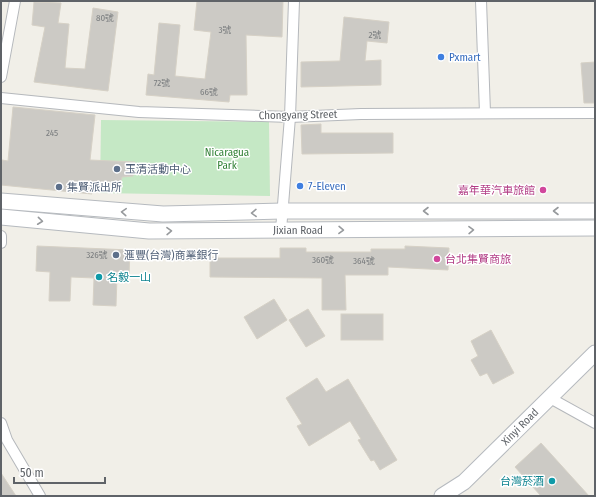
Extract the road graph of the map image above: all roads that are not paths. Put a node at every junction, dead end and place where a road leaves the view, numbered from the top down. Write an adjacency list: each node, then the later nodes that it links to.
1 (15, 1): 4 (street)
2 (294, 1): 8 (street)
3 (481, 1): 6 (street)
4 (1, 77)
5 (1, 98): 8 (street, Chongyang Street)
6 (485, 113): 7 (street, Chongyang Street); 8 (street, Chongyang Street)
7 (595, 114)
8 (290, 117): 10 (street)
9 (1, 201): 10 (main road, Jixian Road, one-way to 9)
10 (282, 211): 11 (main road, Jixian Road, one-way to 10); 14 (street)
11 (595, 211)
12 (1, 217): 14 (main road, Jixian Road, one-way to 14)
13 (595, 228): 14 (main road, Jixian Road, one-way to 13)
14 (281, 230)
15 (1, 236): 16 (street)
16 (1, 243)
17 (595, 353): 18 (main road, Xinyi Road)
18 (550, 398): 20 (street); 22 (main road, Xinyi Road)
19 (1, 423): 21 (street)
20 (595, 423)
21 (40, 496)
22 (442, 496)

